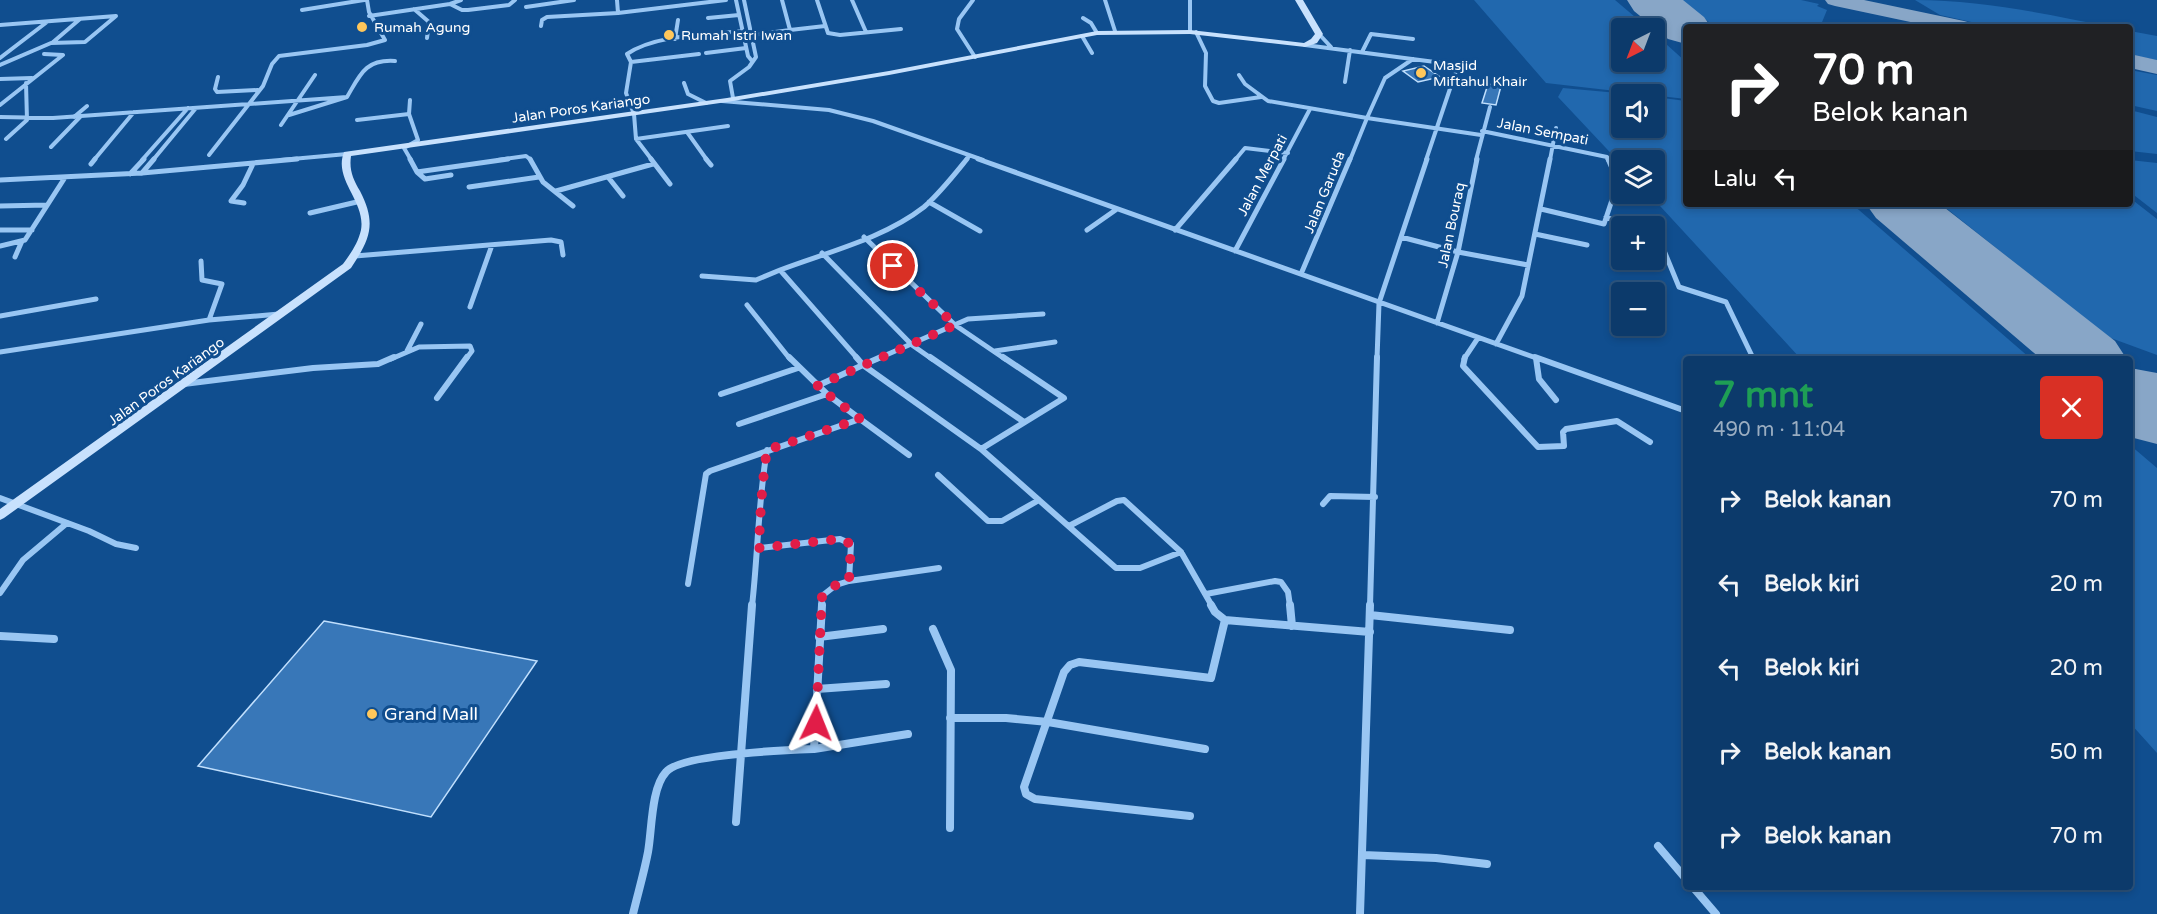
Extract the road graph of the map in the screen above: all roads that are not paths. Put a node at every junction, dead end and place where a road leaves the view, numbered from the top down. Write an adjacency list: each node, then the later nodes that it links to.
1 (365, 0): 21 (street); 24 (street)
2 (461, 0): 17 (street)
3 (515, 0): 17 (street)
4 (574, 0): 18 (street)
5 (617, 0): 22 (street)
6 (655, 0): 19 (street)
7 (726, 0): 19 (street)
8 (736, 0): 23 (street)
9 (744, 0): 45 (street)
10 (782, 0): 37 (street)
11 (817, 0): 34 (street)
12 (852, 0): 42 (street)
13 (973, 0): 60 (street)
14 (1106, 0): 39 (street)
15 (1190, 0): 40 (street)
16 (1299, 0): 44 (main road)
17 (450, 4): 20 (street)
18 (526, 7)
19 (656, 8): 22 (street)
20 (414, 9): 24 (street); 47 (street)
21 (302, 10)
22 (618, 13): 25 (street)
23 (739, 15): 26 (street); 38 (street)
24 (369, 16): 75 (street)
25 (586, 16): 32 (street); 35 (street)
26 (708, 18)
27 (1083, 18): 43 (street)
28 (80, 19): 30 (street); 50 (street); 50 (street)
29 (678, 20): 48 (street)
30 (46, 22): 31 (street); 61 (street)
31 (11, 24): 33 (street); 41 (street)
32 (580, 24)
33 (0, 25)
34 (825, 26): 37 (street); 42 (street)
35 (541, 27)
36 (901, 29): 42 (street)
37 (790, 30): 45 (street)
38 (743, 31): 48 (street); 52 (street)
39 (1115, 31): 40 (main road, Jalan Poros Kariango); 43 (main road, Jalan Poros Kariango)
40 (1193, 32): 51 (main road, Jalan Poros Kariango); 76 (street)
41 (0, 33)
42 (866, 33)
43 (1097, 33): 46 (main road, Jalan Poros Kariango)
44 (1318, 34): 51 (main road); 53 (street)
45 (752, 35): 64 (street)
46 (1082, 36): 57 (street); 60 (main road, Jalan Poros Kariango)
47 (427, 38)
48 (675, 39): 65 (street)
49 (1413, 39): 55 (street)
50 (51, 44): 66 (street)
51 (1305, 45): 53 (street)
52 (746, 48): 56 (street); 64 (street)
53 (1332, 48): 54 (street)
54 (1350, 50): 55 (street); 72 (street)
55 (1362, 52): 62 (street)
56 (706, 53)
57 (1092, 53)
58 (44, 54): 70 (street)
59 (699, 54): 65 (street)
60 (975, 57): 78 (main road, Jalan Poros Kariango)
61 (0, 58)
62 (1413, 59): 97 (street, Jalan Garuda); 103 (street)
63 (395, 61): 77 (street)
64 (752, 61): 78 (street)
65 (631, 62): 92 (street)
66 (0, 64)
67 (315, 75): 80 (street)
68 (1239, 75): 76 (street)
69 (218, 77): 75 (street)
70 (33, 78): 71 (street); 73 (street)
71 (0, 79)
72 (1345, 82)
73 (26, 83): 84 (street); 98 (street)
74 (684, 83): 82 (street)
75 (258, 90): 83 (street)
76 (1261, 97): 89 (street, Jalan Sempati)
77 (347, 98): 80 (street); 93 (street)
78 (733, 98): 81 (main road, Jalan Poros Kariango)
79 (410, 100): 91 (street)
80 (298, 101): 83 (street); 93 (street)
81 (718, 101): 82 (main road, Jalan Poros Kariango); 114 (street)
82 (706, 102): 92 (main road, Jalan Poros Kariango)
83 (248, 104): 88 (street); 113 (street)
84 (0, 105)
85 (87, 106): 96 (street)
86 (1490, 107): 105 (street, Jalan Bouraq)
87 (188, 108): 88 (street); 90 (street); 121 (street)
88 (195, 108): 120 (street)
89 (1310, 109): 97 (street, Jalan Sempati); 111 (street, Jalan Merpati)
90 (134, 112): 94 (street); 115 (street)
91 (409, 114): 99 (street); 110 (street)
92 (634, 114): 107 (street); 110 (main road, Jalan Poros Kariango)
93 (289, 115): 100 (street)
94 (81, 116): 96 (street); 109 (street)
95 (0, 117): 98 (street)
96 (73, 117): 98 (street)
97 (1367, 118): 103 (street, Jalan Sempati); 164 (street, Jalan Garuda)
98 (27, 120): 106 (street)
99 (357, 120)
100 (281, 126)
101 (728, 126): 104 (street)
102 (1556, 128): 108 (street)
103 (1435, 129): 105 (street, Jalan Sempati); 149 (street)
104 (687, 132): 107 (street); 118 (street)
105 (1481, 133): 108 (street, Jalan Sempati); 155 (street, Jalan Bouraq)
106 (6, 139)
107 (636, 139): 117 (street)
108 (1554, 146): 138 (street); 140 (street, Jalan Sempati)
109 (51, 147)
110 (404, 148): 112 (main road, Jalan Poros Kariango); 119 (street)
111 (1288, 153): 145 (street); 154 (street, Jalan Merpati)
112 (347, 154): 116 (street); 131 (main road, Jalan Poros Kariango)
113 (209, 155)
114 (969, 156): 132 (street); 137 (street)
115 (91, 164)
116 (253, 164): 120 (street); 133 (street)
117 (653, 164): 124 (street); 127 (street)
118 (711, 165)
119 (417, 172): 122 (street); 123 (street)
120 (142, 173): 121 (street)
121 (130, 174): 125 (street)
122 (451, 175)
123 (539, 177): 128 (street); 129 (street)
124 (608, 177): 129 (street); 130 (street)
125 (64, 179): 126 (street); 134 (street)
126 (0, 180)
127 (670, 184)
128 (469, 187)
129 (556, 191): 136 (street)
130 (623, 196)
131 (361, 201): 139 (street); 159 (main road, Jalan Poros Kariango)
132 (929, 202): 146 (street); 148 (street)
133 (244, 203)
134 (47, 205): 135 (street); 143 (street)
135 (0, 206)
136 (573, 206)
137 (1117, 209): 144 (street); 145 (street)
138 (1541, 209): 140 (street); 147 (street)
139 (310, 213)
140 (1606, 217): 141 (street)
141 (1611, 218)
142 (0, 230): 143 (street)
143 (32, 230): 150 (street)
144 (1087, 230)
145 (1175, 230): 154 (street)
146 (980, 231)
147 (1535, 234): 152 (street); 162 (street)
148 (864, 237): 156 (street); 176 (street)
149 (1401, 237): 155 (street); 167 (street)
150 (22, 241): 153 (street); 160 (street)
151 (492, 245): 158 (street); 159 (street); 169 (street)
152 (1587, 245)
153 (0, 246)
154 (1235, 251): 164 (street)
155 (1458, 252): 162 (street); 174 (street, Jalan Bouraq)
156 (822, 253): 163 (street); 180 (street)
157 (1665, 253): 184 (street)
158 (563, 255)
159 (356, 256): 170 (main road, Jalan Poros Kariango)
160 (15, 257)
161 (201, 261): 173 (street)
162 (1528, 265): 179 (street)
163 (780, 270): 165 (street); 186 (street)
164 (1301, 274): 167 (street)
165 (702, 276)
166 (96, 299): 172 (street)
167 (1379, 303): 174 (street); 203 (street)
168 (747, 305): 187 (street)
169 (470, 307)
170 (282, 314): 173 (street); 188 (main road, Jalan Poros Kariango)
171 (1043, 314): 176 (street)
172 (0, 316)
173 (209, 320): 183 (street)
174 (1437, 323): 177 (street)
175 (421, 324): 181 (street)
176 (955, 325): 180 (street); 182 (street)
177 (1478, 338): 179 (street); 198 (street)
178 (1055, 342): 182 (street)
179 (1496, 344): 185 (street)
180 (912, 345): 186 (street); 196 (street)
181 (407, 351): 188 (street); 192 (street)
182 (995, 351): 196 (street)
183 (0, 352)
184 (1752, 356)
185 (1536, 358): 193 (street); 194 (street)
186 (862, 365): 189 (street); 199 (street)
187 (798, 368): 189 (street); 190 (street)
188 (184, 384): 206 (main road, Jalan Poros Kariango)
189 (817, 386): 191 (street)
190 (721, 394)
191 (827, 394): 195 (street); 197 (street)
192 (437, 398)
193 (1556, 400)
194 (1683, 410)
195 (860, 419): 200 (street); 201 (street)
196 (1024, 422): 199 (street)
197 (738, 424)
198 (1650, 442)
199 (981, 448): 205 (street)
200 (767, 450): 212 (street); 216 (street)
201 (909, 456)
202 (938, 475): 205 (street)
203 (1375, 497): 207 (street); 219 (street)
204 (0, 498): 206 (street)
205 (1039, 500): 210 (street)
206 (15, 504): 208 (main road, Jalan Poros Kariango); 209 (street)
207 (1323, 504)
208 (0, 514)
209 (67, 523): 211 (street); 217 (street)
210 (1069, 526): 213 (street); 213 (street)
211 (136, 548)
212 (759, 548): 215 (street); 236 (street)
213 (1181, 552): 218 (street)
214 (939, 568): 215 (street)
215 (849, 580): 227 (street)
216 (688, 584)
217 (0, 593)
218 (1206, 594): 220 (street); 221 (street)
219 (1370, 615): 224 (street); 225 (street)
220 (1225, 620): 221 (street); 232 (street)
221 (1292, 626): 225 (street)
222 (883, 629): 227 (street)
223 (933, 629): 231 (street)
224 (1510, 630)
225 (1370, 632): 241 (street)
226 (0, 636): 228 (street)
227 (819, 637): 230 (street)
228 (54, 639)
229 (886, 684): 230 (street)
230 (817, 689): 234 (street)
231 (950, 718): 232 (street); 239 (street)
232 (1048, 722): 235 (street); 237 (street)
233 (909, 734): 234 (street)
234 (814, 749): 236 (street)
235 (1205, 749)
236 (740, 754): 238 (street); 245 (street)
237 (1190, 816)
238 (736, 822)
239 (950, 828)
240 (1658, 846): 243 (street)
241 (1363, 855): 242 (street); 246 (street)
242 (1487, 864)
243 (1683, 875)
244 (1695, 890): 247 (street)
245 (633, 914)
246 (1360, 914)
247 (1716, 914)

